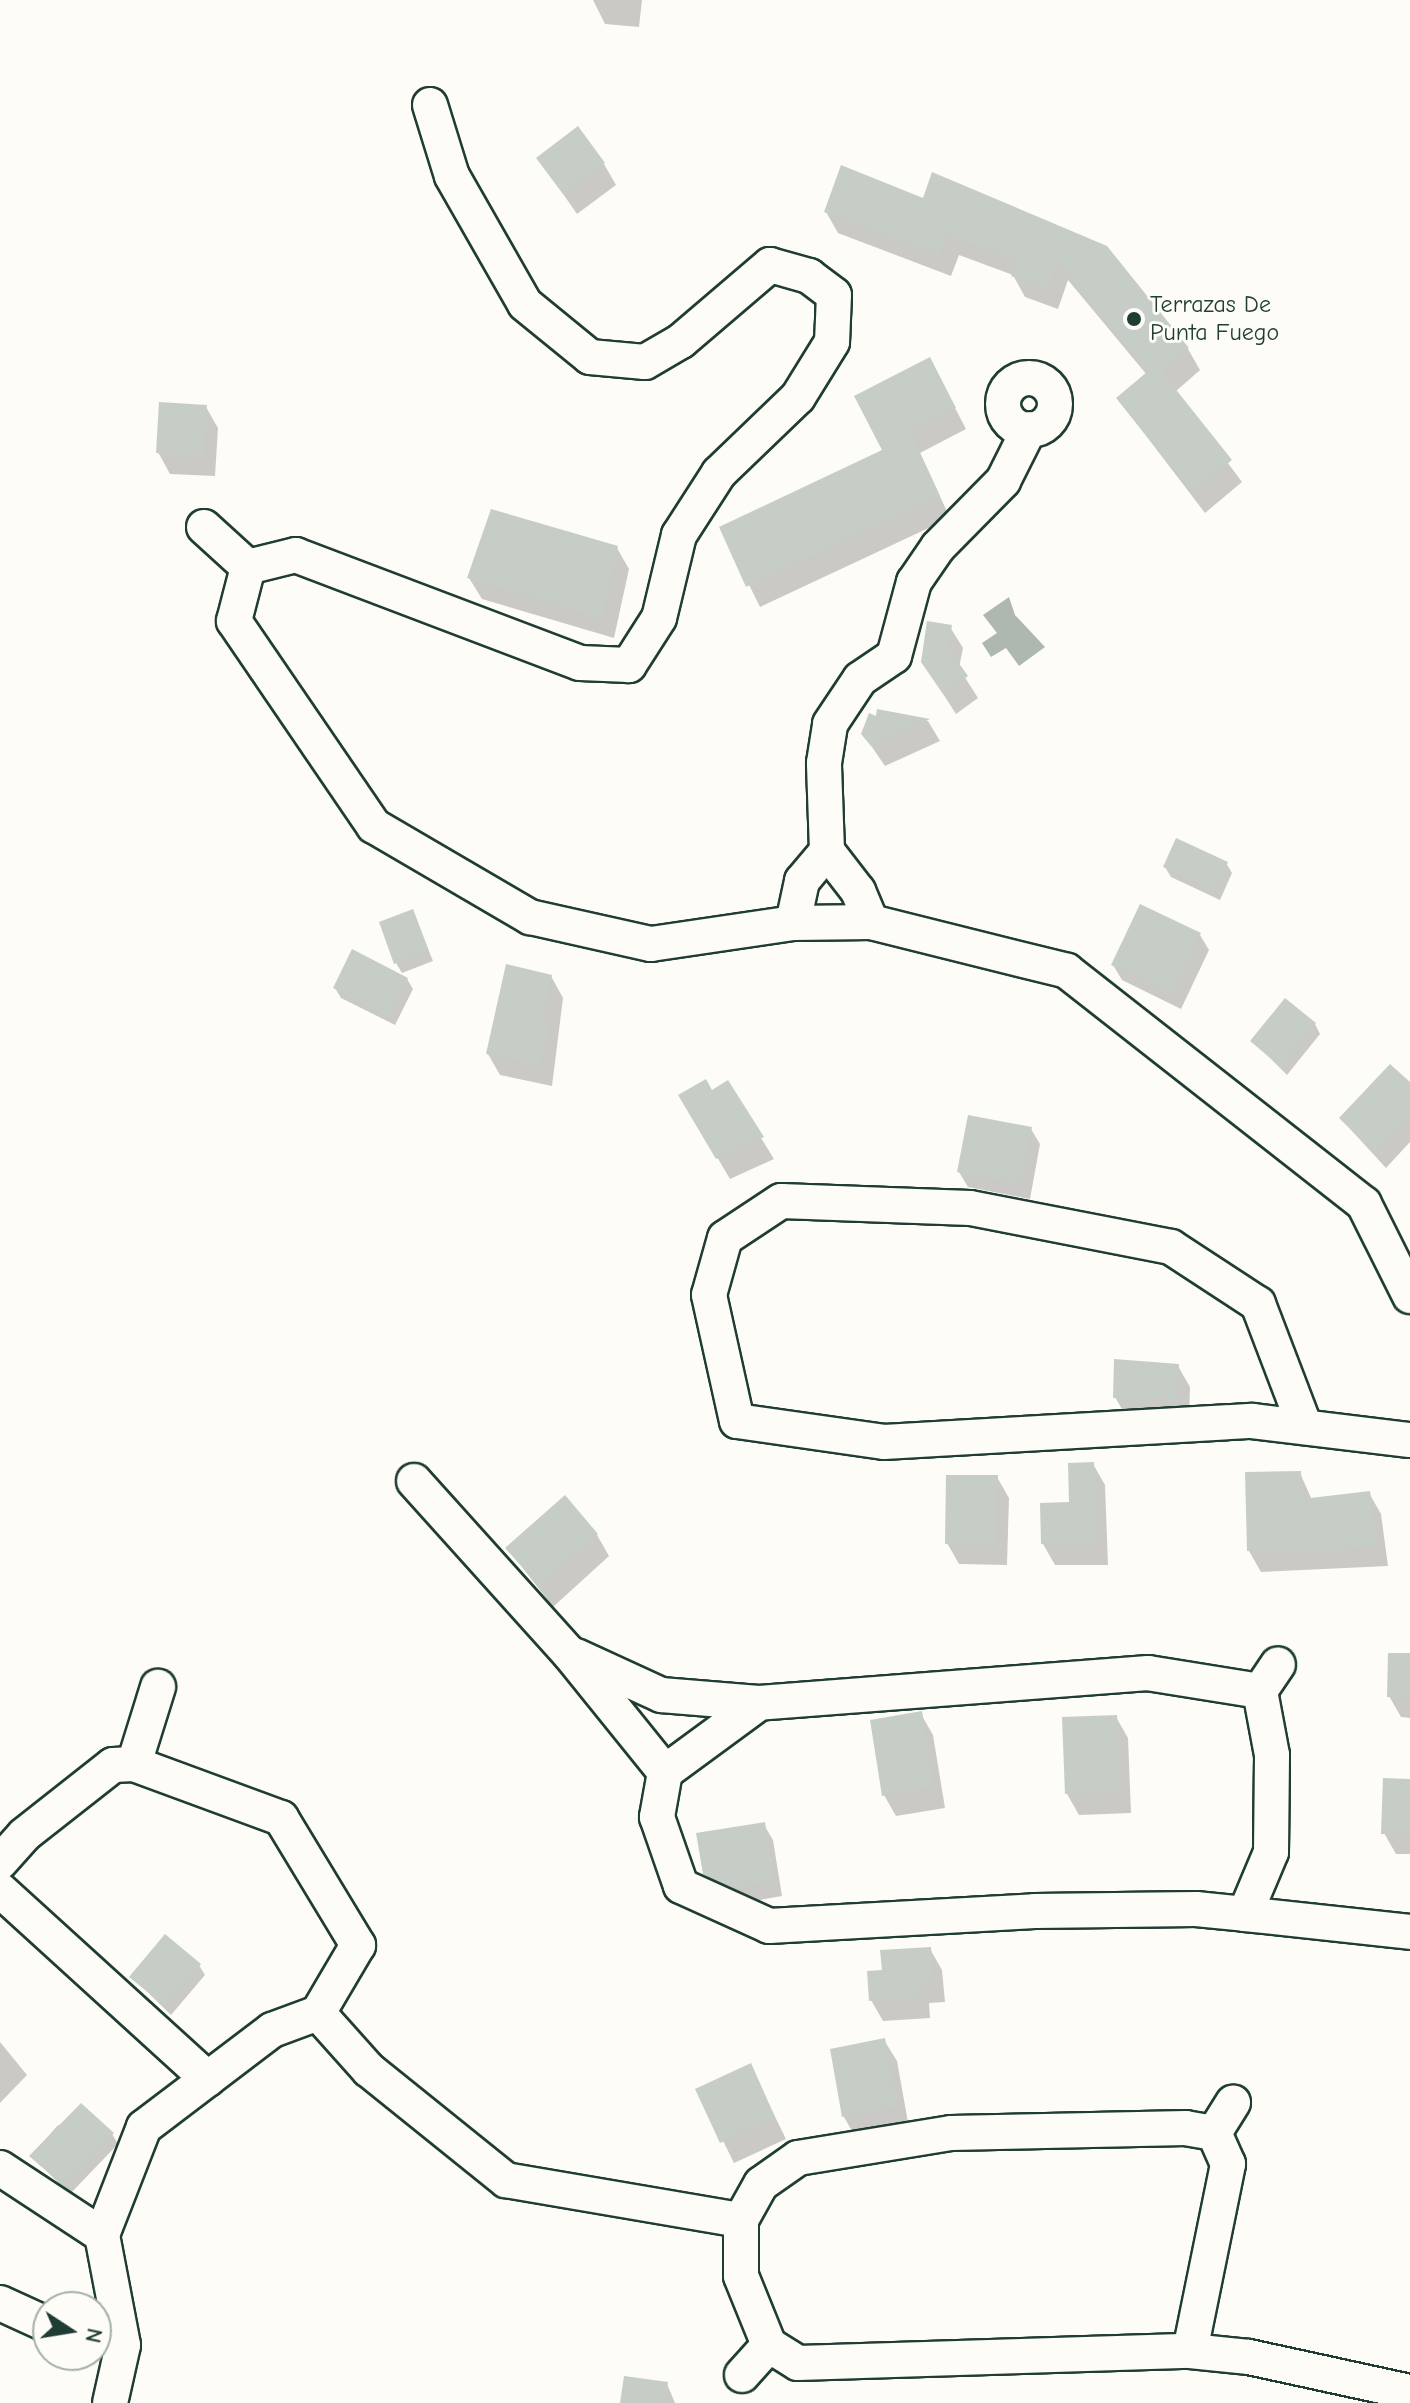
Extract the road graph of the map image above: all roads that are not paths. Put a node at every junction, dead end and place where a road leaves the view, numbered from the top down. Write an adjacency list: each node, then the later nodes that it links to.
1 (430, 105): 4 (street)
2 (1029, 429): 5 (street)
3 (204, 527): 4 (street)
4 (248, 567): 7 (street)
5 (827, 851): 6 (street); 7 (street)
6 (871, 922): 7 (street); 8 (street)
7 (793, 923)
8 (1410, 1296)
9 (1305, 1427): 9 (street); 10 (street)
10 (1410, 1440)
11 (414, 1481): 12 (street)
12 (569, 1653): 14 (street); 16 (street)
13 (158, 1687): 15 (street)
14 (759, 1703): 16 (street); 19 (street)
15 (134, 1764): 17 (street); 21 (street)
16 (665, 1772): 19 (street)
17 (0, 1862)
18 (0, 1890): 22 (street)
19 (1245, 1914): 20 (street)
20 (1410, 1932)
21 (318, 2013): 22 (street); 26 (street)
22 (208, 2079): 27 (street)
23 (1233, 2102): 24 (street)
24 (1214, 2133): 26 (street); 32 (street)
25 (0, 2168): 27 (street)
26 (741, 2220): 31 (street)
27 (102, 2235): 28 (street)
28 (106, 2291)
29 (0, 2303): 30 (street)
30 (32, 2318)
31 (769, 2345): 32 (street); 34 (street)
32 (1190, 2351): 35 (street)
33 (109, 2371): 36 (street)
34 (742, 2375)
35 (1410, 2392)
36 (110, 2403)

